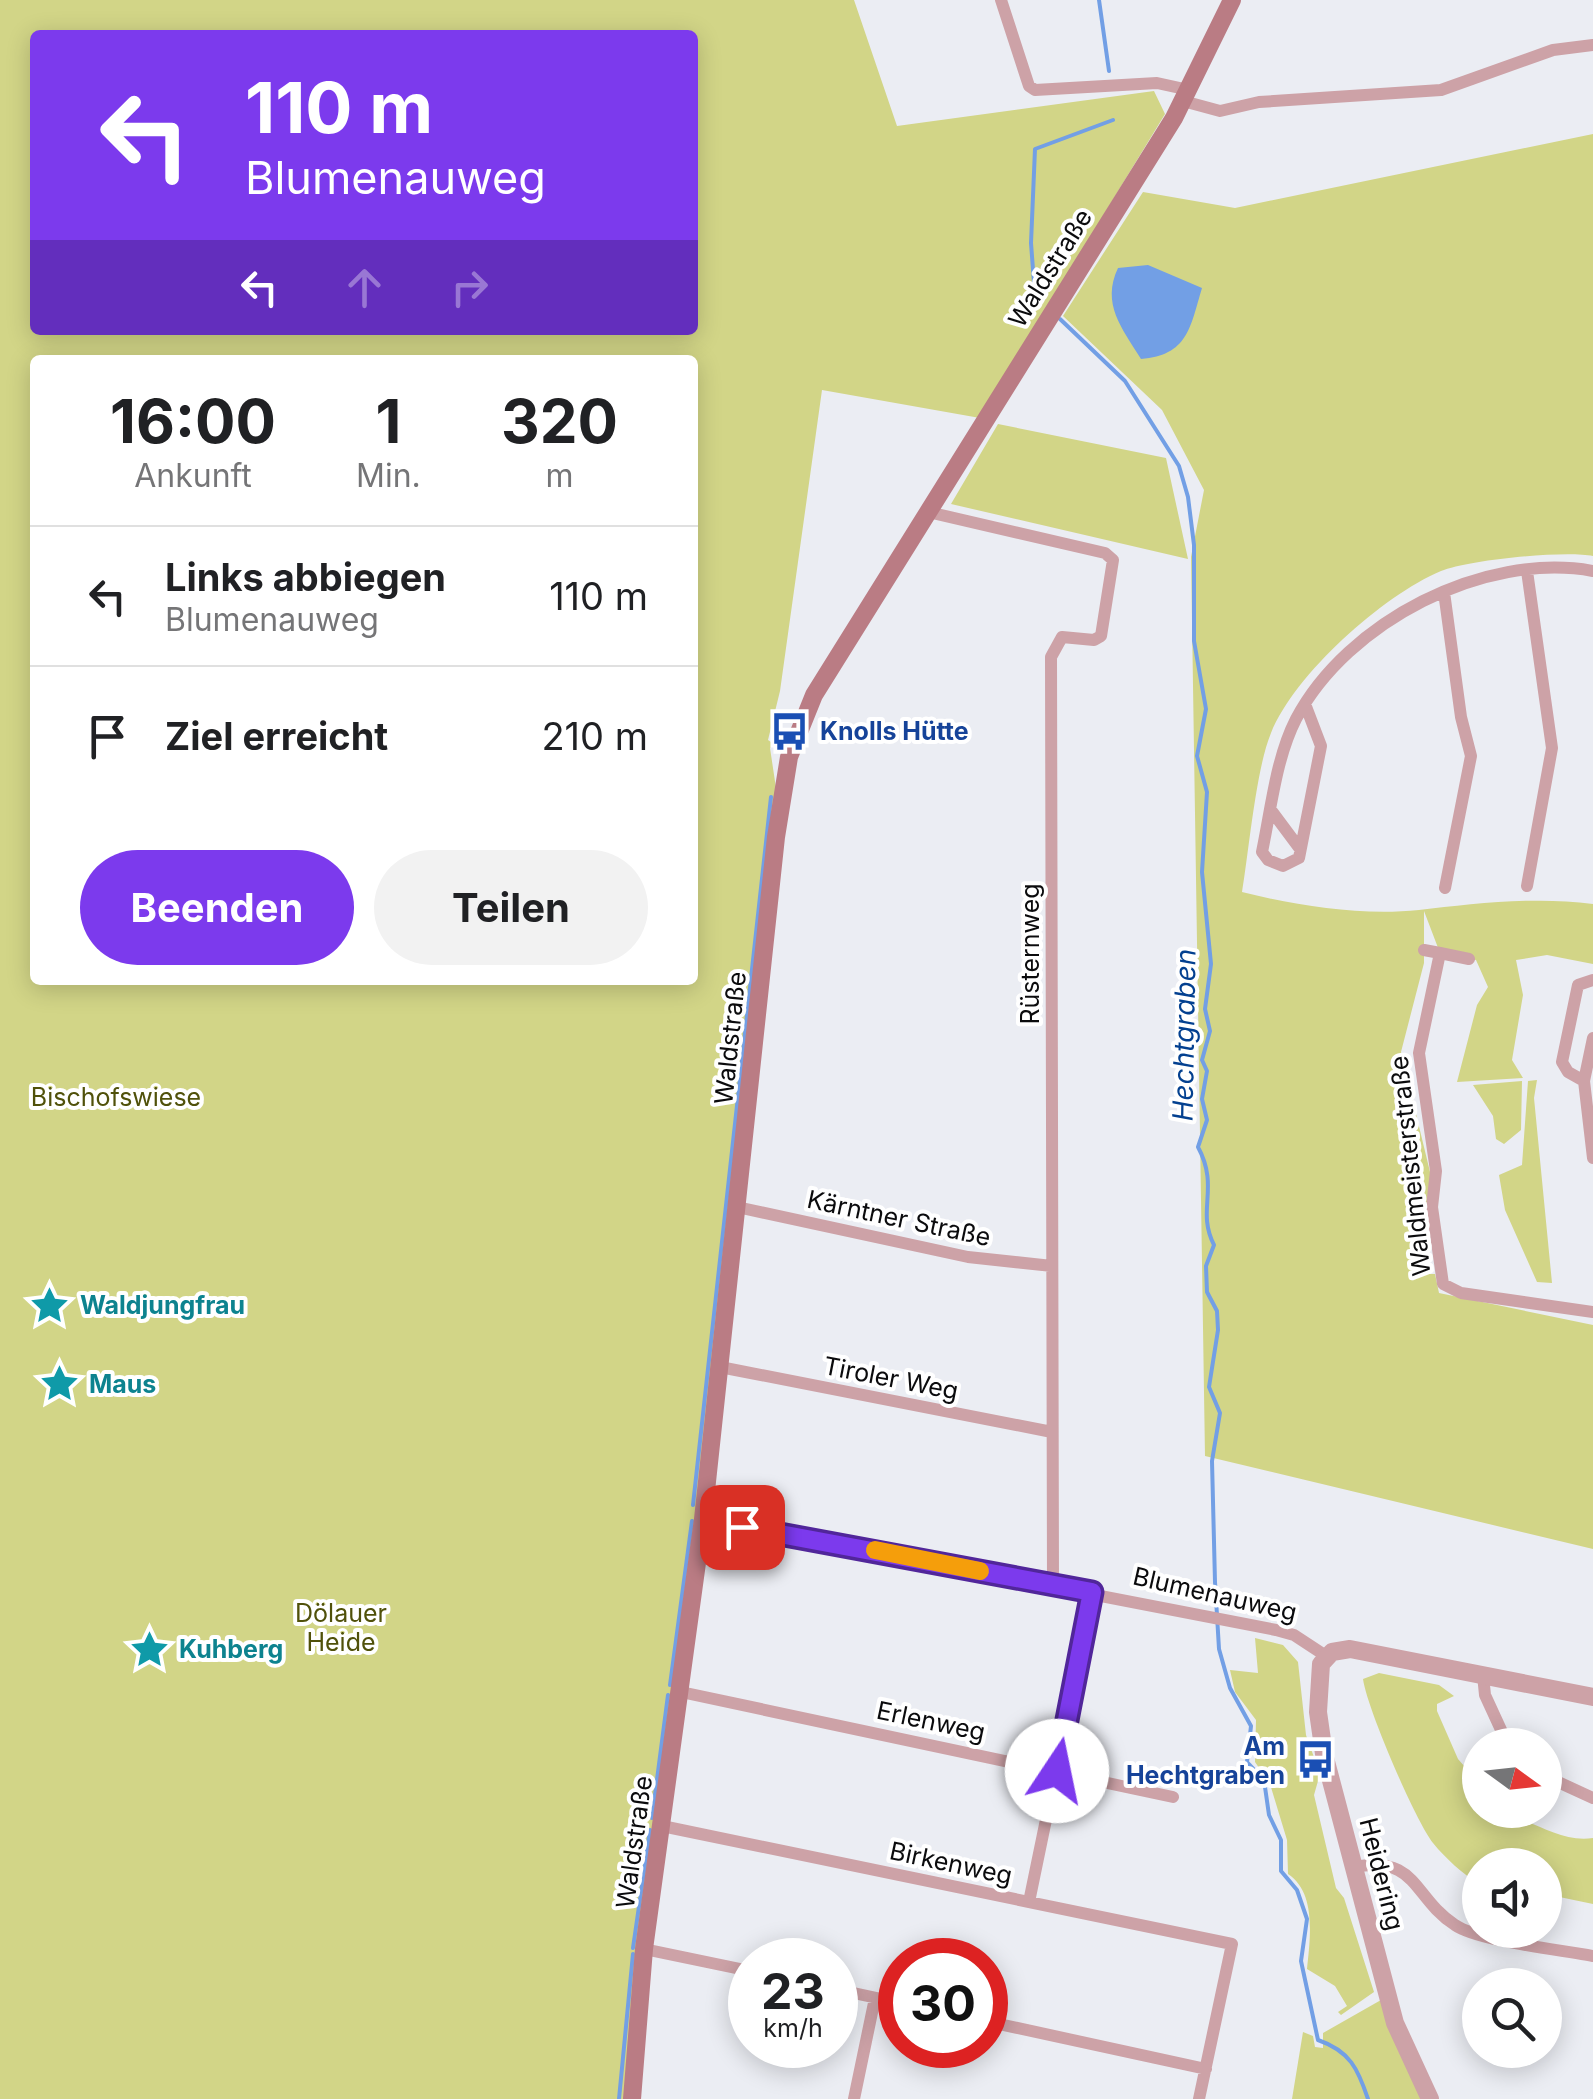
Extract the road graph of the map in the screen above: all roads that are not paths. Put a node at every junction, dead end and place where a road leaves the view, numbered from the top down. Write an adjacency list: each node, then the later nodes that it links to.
1 (1001, 0): 4 (street)
2 (1232, 0): 4 (main road, Waldstraße)
3 (1593, 45): 4 (street)
4 (1186, 95): 5 (main road, Waldstraße)
5 (928, 512): 21 (main road, Waldstraße); 22 (street, Rüsternweg)
6 (1527, 571): 7 (street); 8 (street); 12 (street)
7 (1593, 571)
8 (1444, 592): 9 (street); 13 (street)
9 (1306, 704): 10 (street); 11 (street)
10 (1271, 810): 11 (street); 11 (street)
11 (1300, 850)
12 (1527, 886)
13 (1445, 888)
14 (1424, 950): 15 (street)
15 (1440, 953): 16 (street); 23 (street, Waldmeisterstraße)
16 (1469, 959)
17 (1593, 980): 19 (street)
18 (1593, 1038): 19 (street)
19 (1584, 1081): 20 (street)
20 (1593, 1158)
21 (738, 1207): 22 (street, Kärntner Straße); 24 (main road, Waldstraße)
22 (1052, 1266): 25 (street, Rüsternweg)
23 (1593, 1312)
24 (720, 1367): 25 (street, Tiroler Weg); 26 (main road, Waldstraße)
25 (1052, 1432): 27 (street, Rüsternweg)
26 (703, 1519): 27 (street, Blumenauweg); 31 (main road, Waldstraße)
27 (1054, 1585): 28 (street, Blumenauweg)
28 (1092, 1592): 29 (street, Blumenauweg); 34 (street)
29 (1326, 1656): 30 (street); 39 (street, Heidering)
30 (1483, 1676): 32 (street); 33 (street)
31 (681, 1692): 34 (street, Erlenweg); 38 (main road, Waldstraße)
32 (1593, 1697)
33 (1500, 1728)
34 (1057, 1771): 36 (street, Erlenweg); 40 (street)
35 (1562, 1784): 37 (street)
36 (1172, 1797)
37 (1593, 1798)
38 (662, 1826): 40 (street, Birkenweg); 41 (main road, Waldstraße)
39 (1354, 1867): 42 (street); 52 (street, Heidering)
40 (1029, 1902): 48 (street, Birkenweg)
41 (644, 1949): 43 (street); 49 (main road, Waldstraße)
42 (1593, 1956)
43 (728, 1966)
44 (858, 1994): 45 (street)
45 (875, 1998): 46 (street); 50 (street)
46 (878, 1999)
47 (1008, 2027): 48 (street)
48 (1206, 2069): 51 (street)
49 (632, 2099)
50 (854, 2099)
51 (1200, 2099)
52 (1430, 2099)

